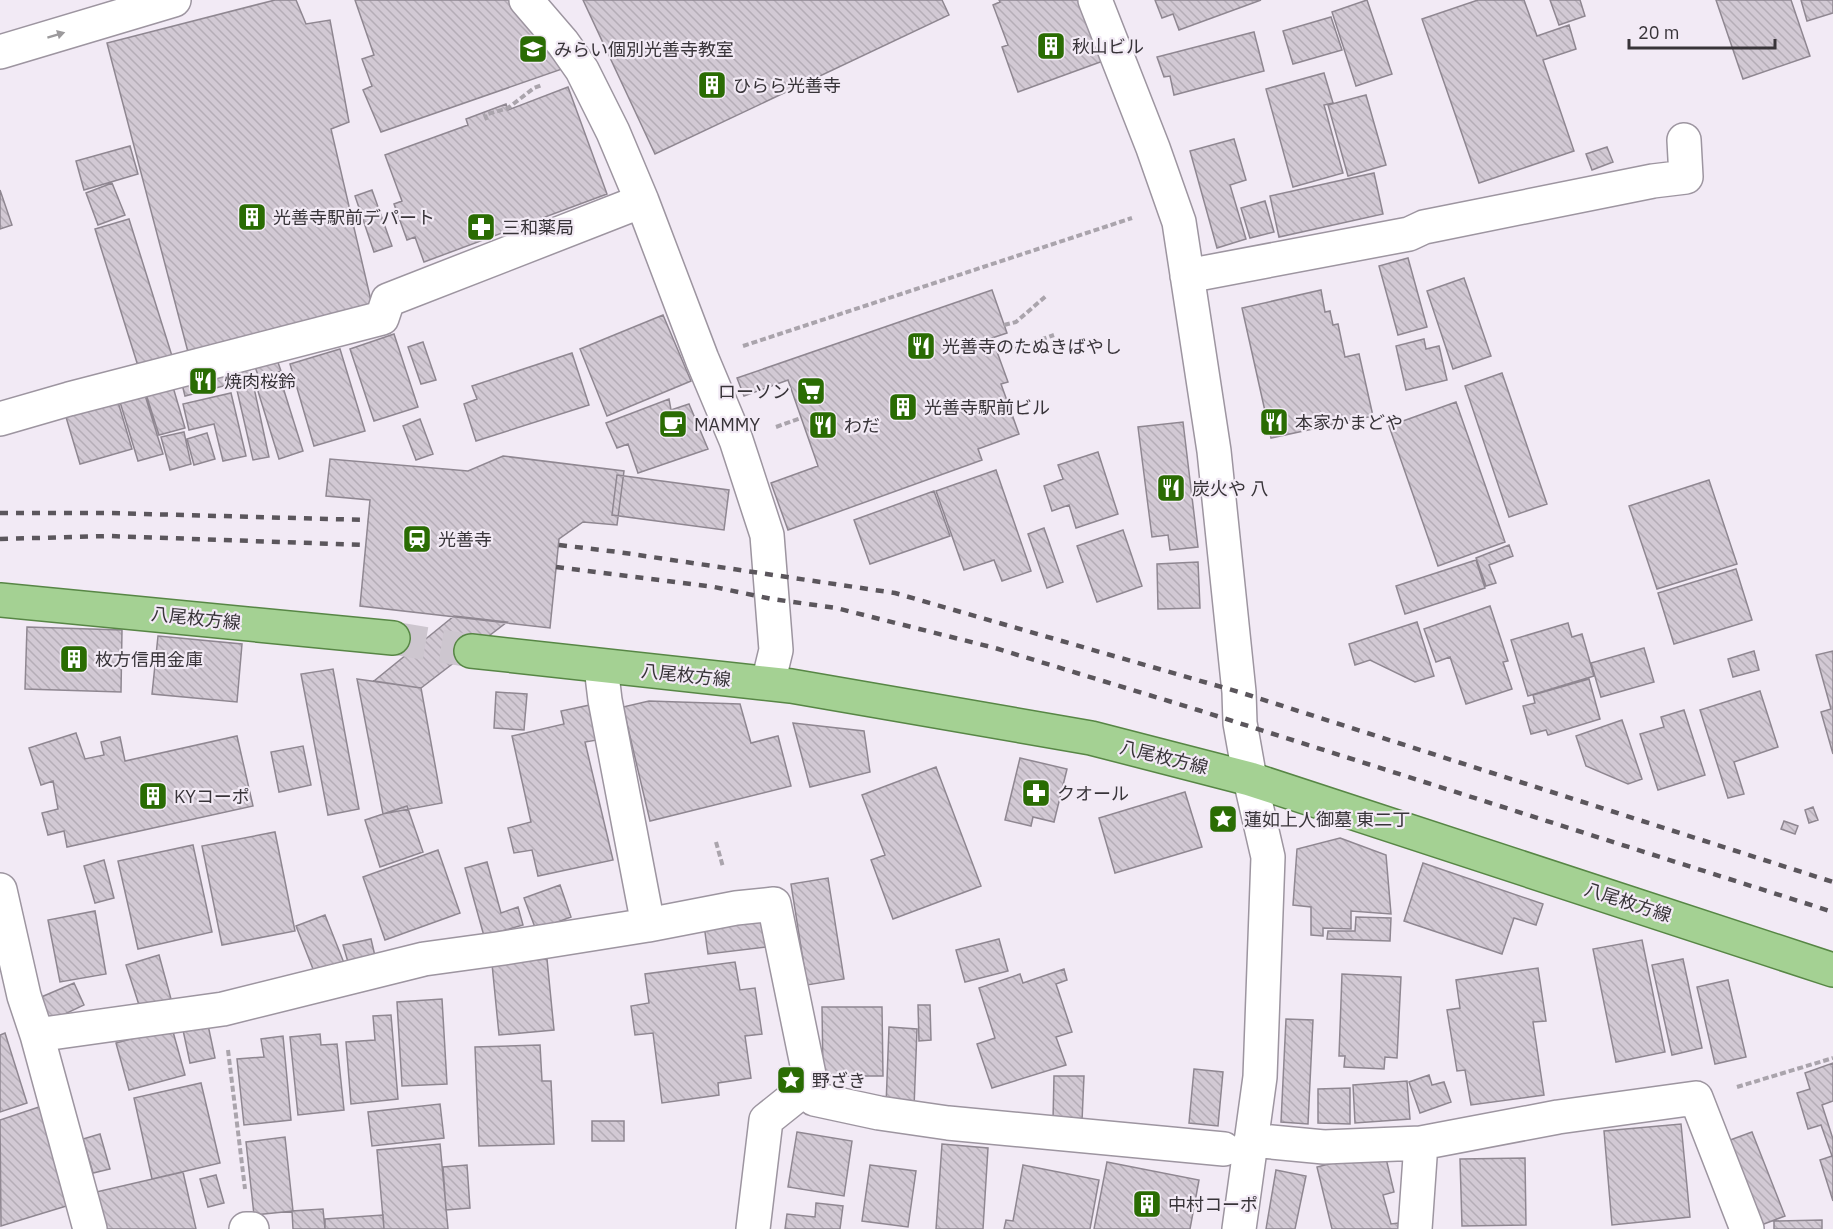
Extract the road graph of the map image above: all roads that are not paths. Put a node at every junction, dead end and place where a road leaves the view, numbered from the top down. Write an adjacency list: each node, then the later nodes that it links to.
1 (174, 0): 4 (street, one-way to 1)
2 (526, 0): 6 (street)
3 (1095, 0): 7 (street)
4 (0, 52)
5 (1684, 140): 7 (street)
6 (642, 201): 8 (street); 13 (street)
7 (1187, 276): 14 (street)
8 (0, 419)
9 (0, 600): 10 (main road, 八尾枚方線)
10 (393, 638)
11 (471, 651): 12 (main road, 八尾枚方線)
12 (601, 667): 13 (main road, 八尾枚方線); 16 (street)
13 (768, 684): 14 (main road, 八尾枚方線)
14 (1250, 779): 17 (main road, 八尾枚方線); 21 (street)
15 (0, 890): 18 (street)
16 (648, 925): 18 (street); 19 (street)
17 (1833, 970)
18 (37, 1035): 22 (street)
19 (811, 1084): 21 (street); 23 (street)
20 (1421, 1143): 21 (street); 25 (street); 26 (street)
21 (1238, 1144): 24 (street)
22 (90, 1229)
23 (753, 1229)
24 (1239, 1229)
25 (1415, 1229)
26 (1747, 1229)

